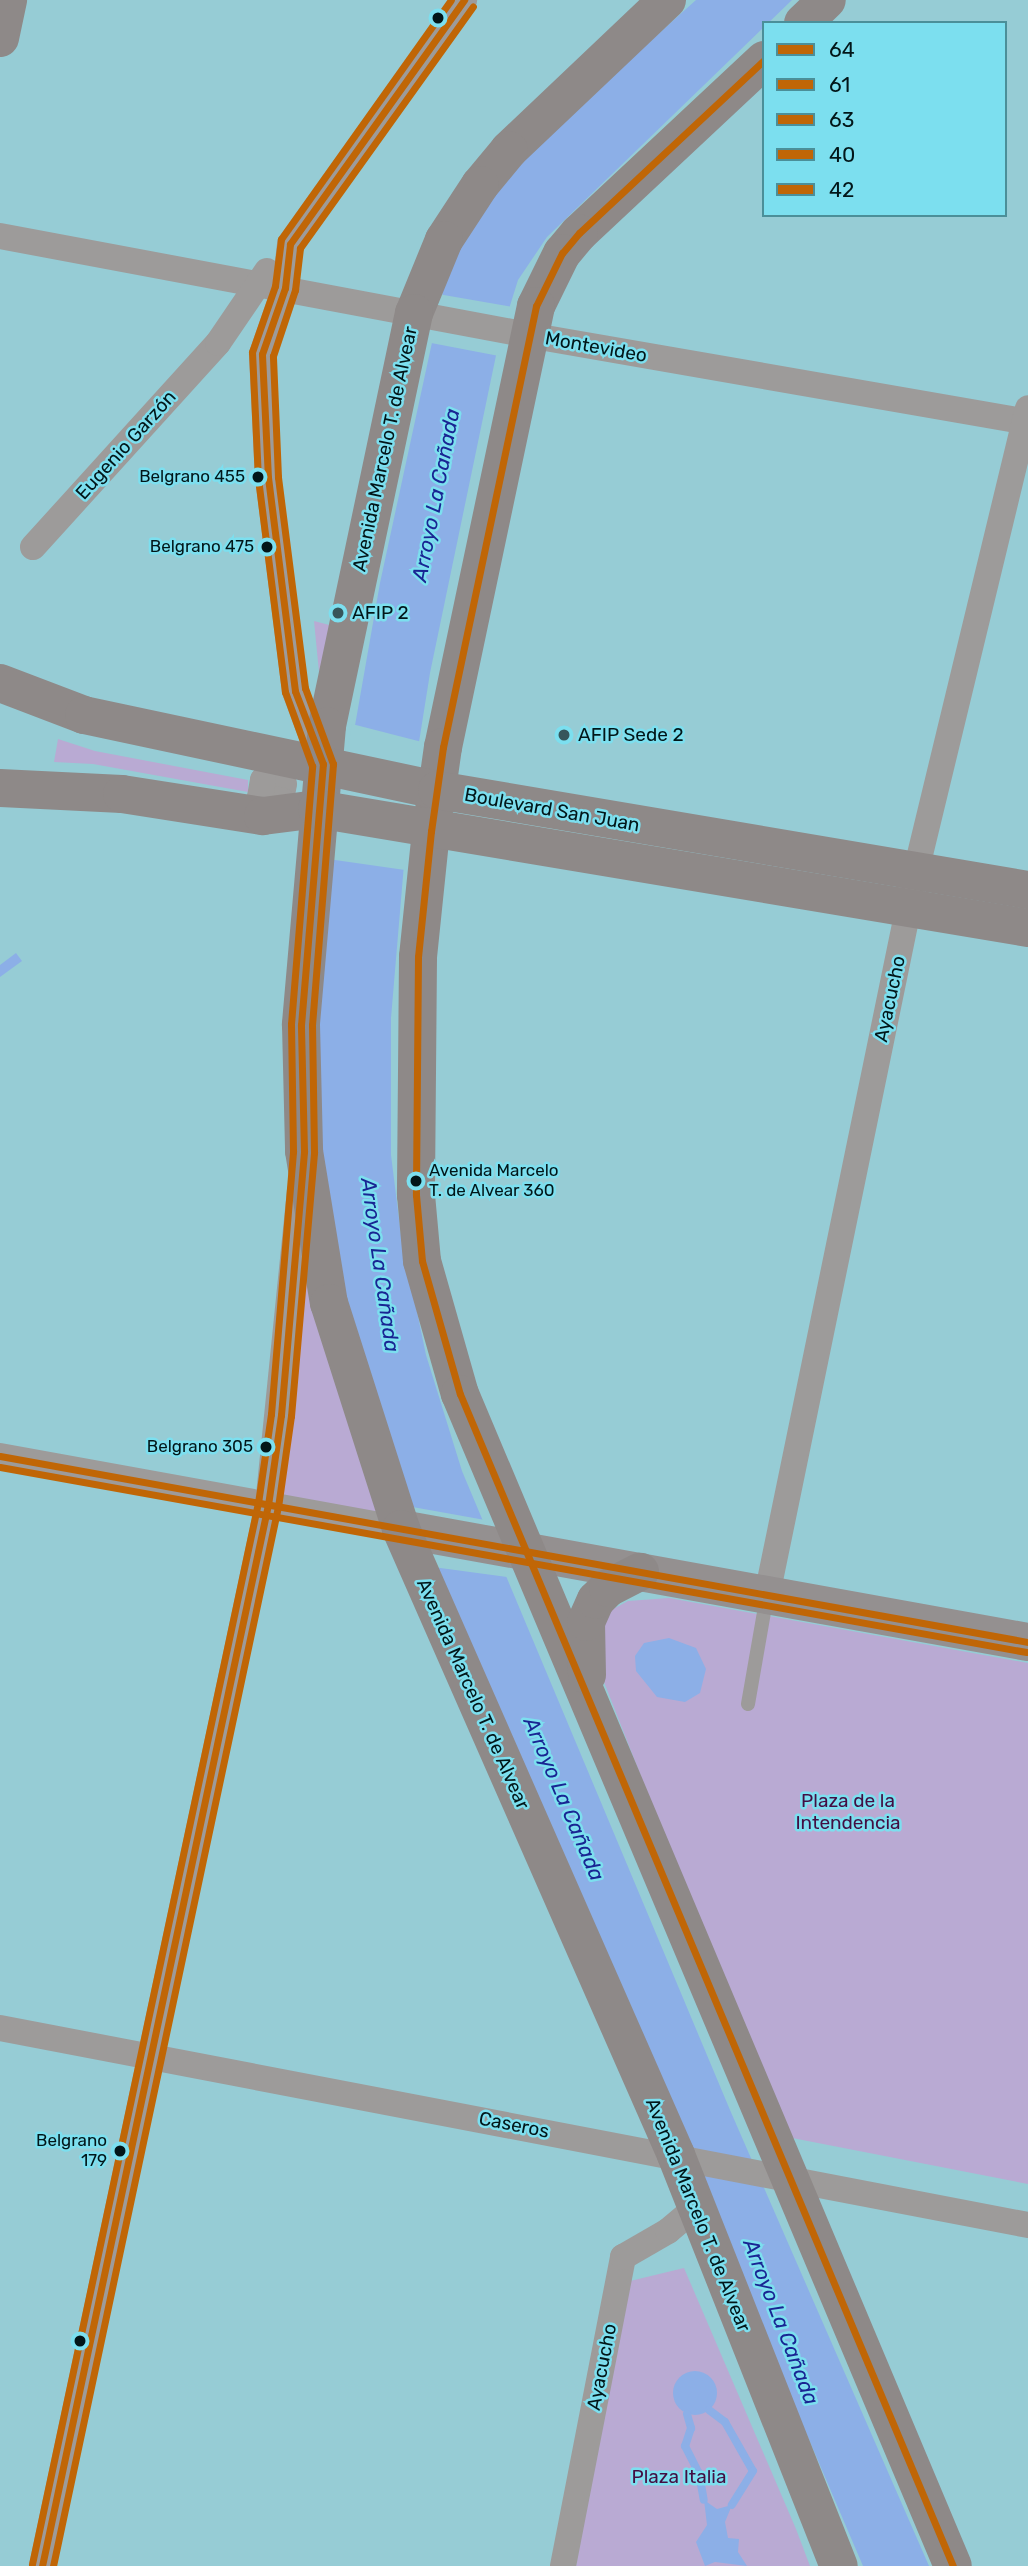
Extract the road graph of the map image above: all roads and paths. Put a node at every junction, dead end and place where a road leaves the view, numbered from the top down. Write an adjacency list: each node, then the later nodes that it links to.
1 (8, 0): 6 (main road)
2 (464, 0): 9 (street, Eugenio Garzón)
3 (667, 0): 12 (main road, Avenida Marcelo T. de Alvear)
4 (827, 0): 5 (main road)
5 (805, 21)
6 (0, 38)
7 (762, 62): 13 (main road)
8 (0, 236): 10 (street, Montevideo)
9 (290, 244): 10 (street, Eugenio Garzón); 11 (street)
10 (257, 283): 11 (street, Montevideo); 14 (street, Eugenio Garzón)
11 (285, 288): 12 (street, Montevideo); 15 (street)
12 (414, 313): 13 (street, Montevideo); 19 (main road, Avenida Marcelo T. de Alvear)
13 (528, 335): 16 (street, Montevideo); 21 (main road)
14 (218, 343): 15 (street); 17 (street, Eugenio Garzón)
15 (262, 354): 19 (street)
16 (1027, 417): 24 (street, Ayacucho)
17 (33, 547)
18 (0, 683): 19 (main road, Boulevard San Juan)
19 (323, 765): 21 (main road, Boulevard San Juan); 22 (main road, Avenida Marcelo T. de Alvear)
20 (0, 788): 22 (main road, Boulevard San Juan)
21 (437, 790): 23 (main road); 24 (main road, Boulevard San Juan)
22 (317, 809): 23 (main road, Boulevard San Juan); 27 (main road, Avenida Marcelo T. de Alvear)
23 (430, 831): 24 (main road, Boulevard San Juan); 31 (main road)
24 (913, 889): 25 (main road, Boulevard San Juan); 26 (main road, Boulevard San Juan); 33 (street, Ayacucho)
25 (1028, 890)
26 (1028, 928)
27 (304, 1151): 29 (street); 30 (main road, Avenida Marcelo T. de Alvear)
28 (0, 1456): 29 (street)
29 (268, 1504): 30 (street); 38 (street)
30 (401, 1528): 31 (main road); 39 (main road, Avenida Marcelo T. de Alvear)
31 (526, 1551): 32 (main road); 35 (main road)
32 (640, 1572): 33 (main road); 35 (main road)
33 (767, 1595): 34 (main road); 36 (lane)
34 (1028, 1642)
35 (590, 1701): 40 (main road)
36 (748, 1704)
37 (0, 2028): 38 (street, Caseros)
38 (151, 2055): 39 (street, Caseros); 43 (street)
39 (676, 2155): 40 (street, Caseros); 41 (main road, Avenida Marcelo T. de Alvear)
40 (786, 2177): 42 (street, Caseros); 46 (main road)
41 (697, 2207): 44 (street, Ayacucho); 45 (main road, Avenida Marcelo T. de Alvear)
42 (1028, 2225)
43 (42, 2566)
44 (563, 2566)
45 (839, 2566)
46 (953, 2566)

